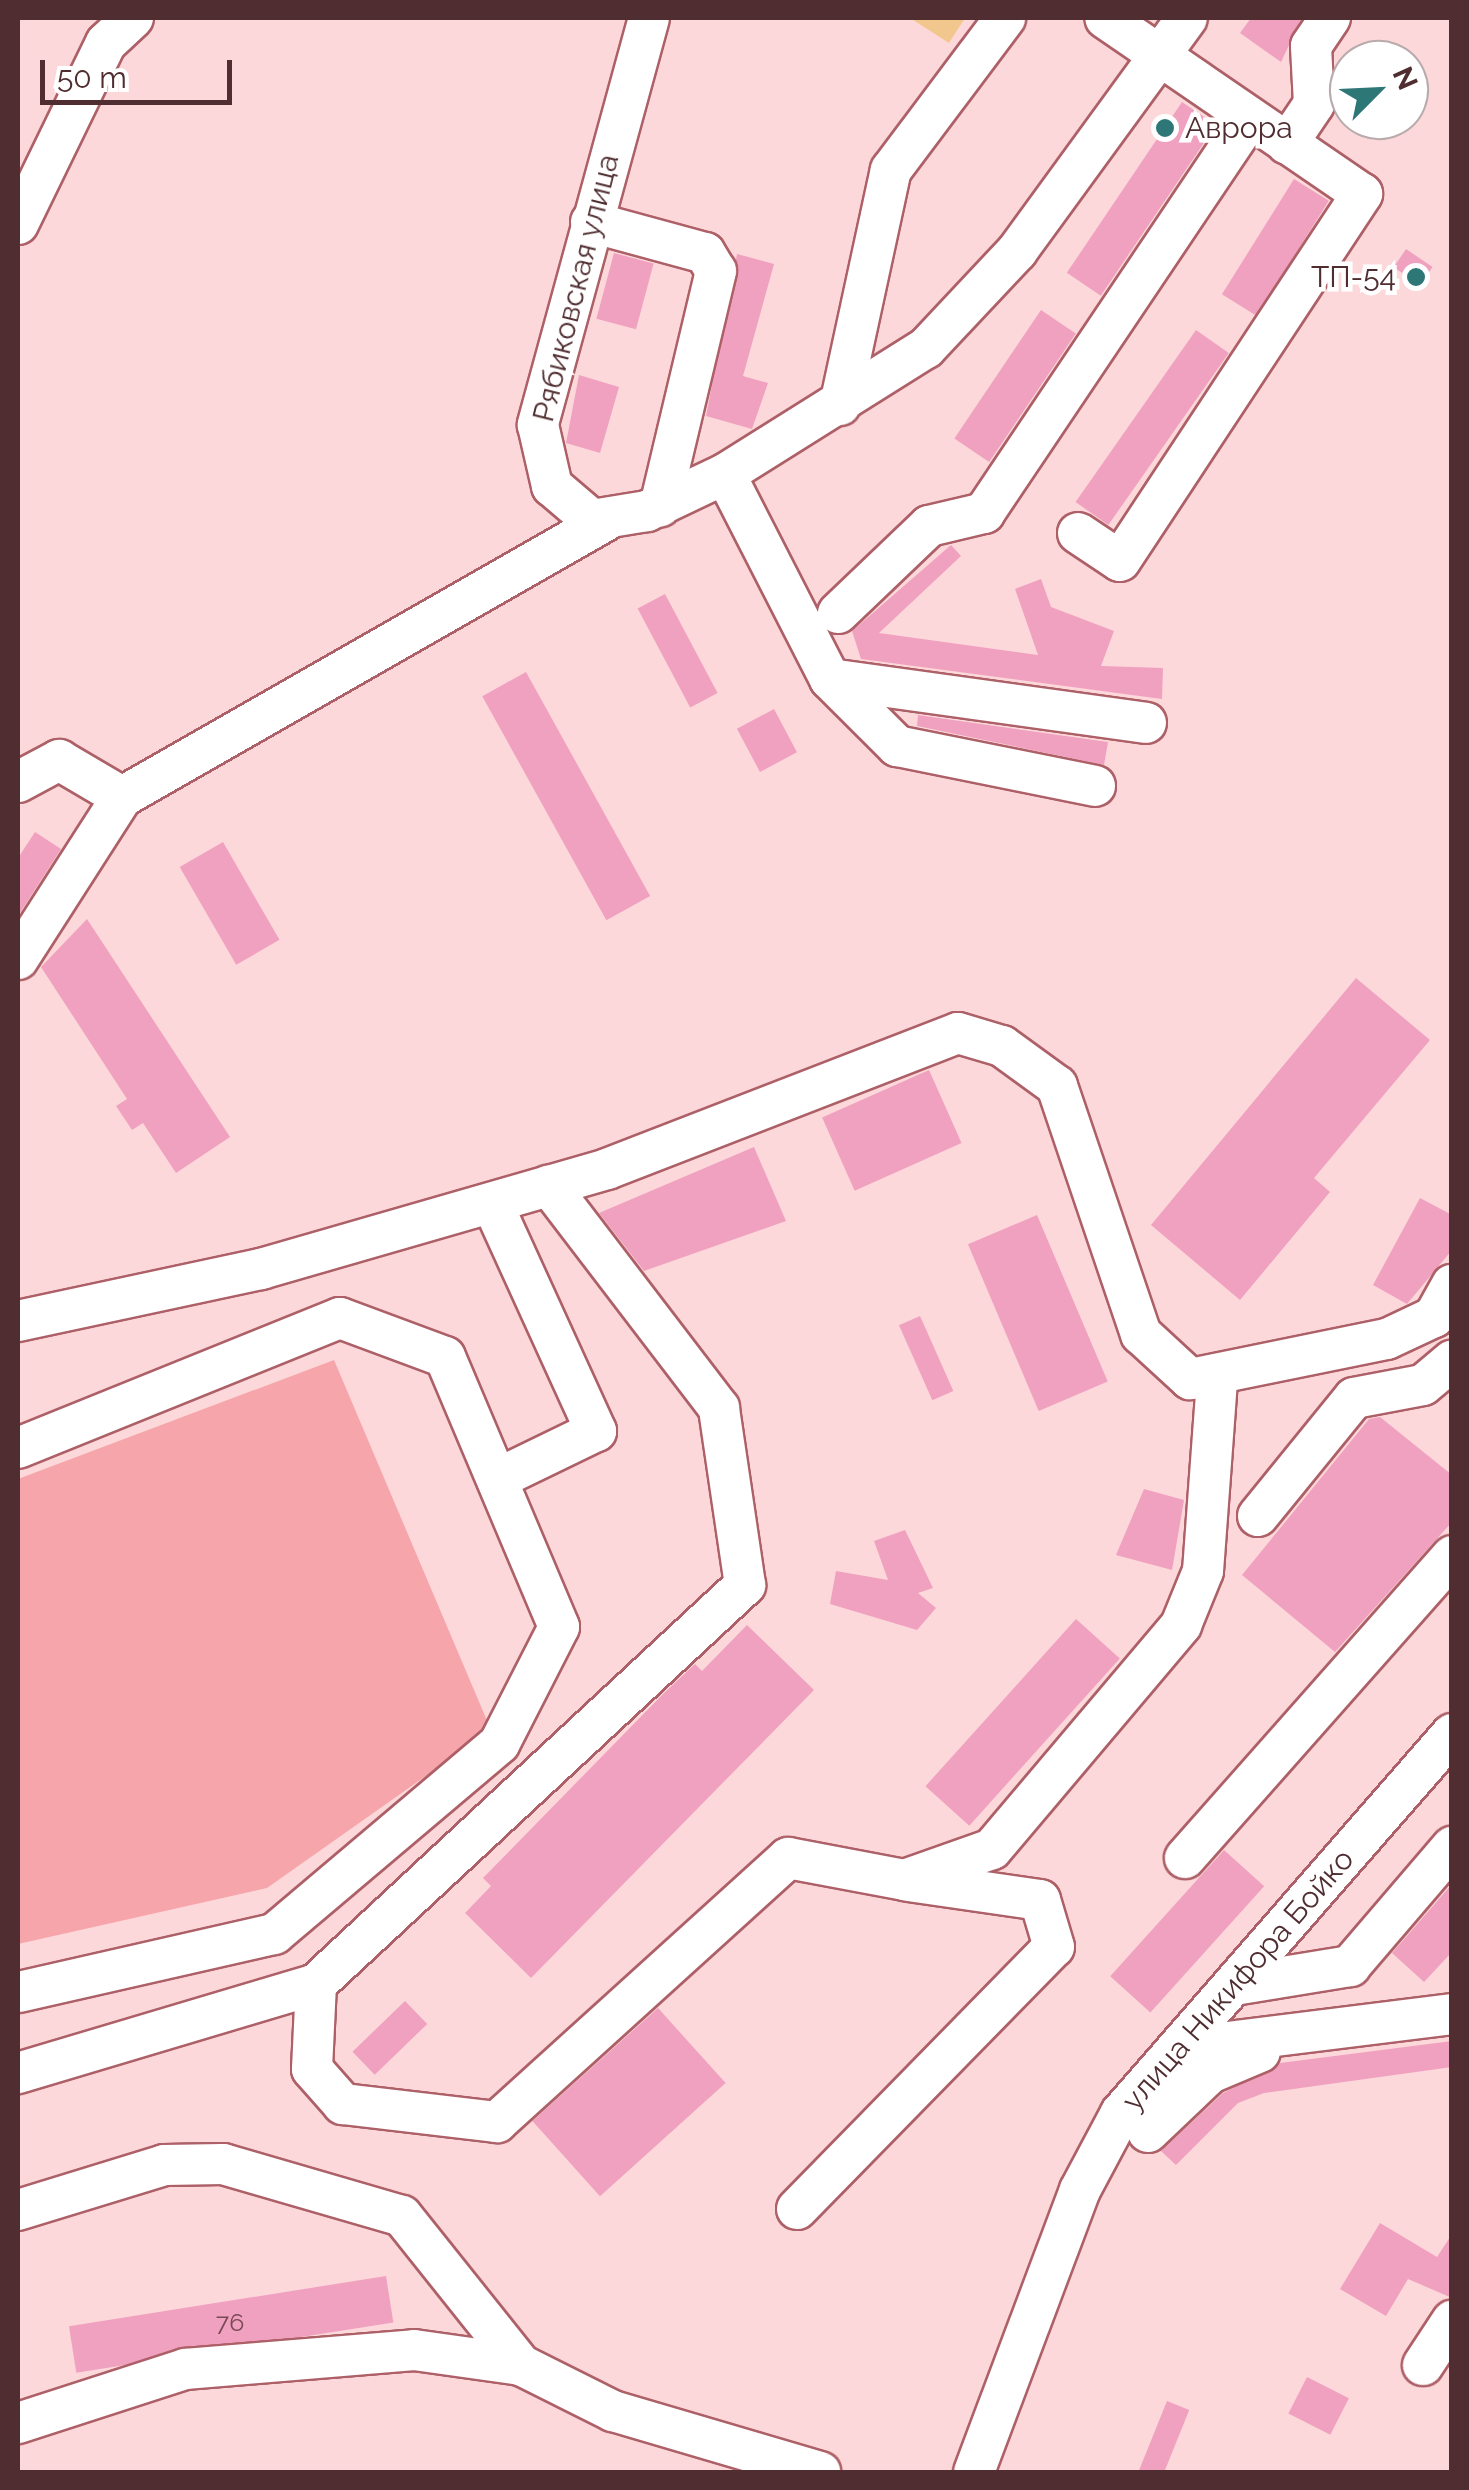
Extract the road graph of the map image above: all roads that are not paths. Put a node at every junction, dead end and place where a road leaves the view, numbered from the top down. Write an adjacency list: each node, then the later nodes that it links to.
1 (133, 18): 11 (street)
2 (650, 18): 10 (street, Рябиковская улица)
3 (1005, 18): 12 (street)
4 (1105, 18): 7 (street)
5 (1187, 18): 7 (street)
6 (1330, 18): 9 (street)
7 (1156, 58): 8 (street); 12 (street)
8 (1249, 119): 9 (street); 17 (street)
9 (1286, 144): 16 (street)
10 (591, 222): 14 (street); 15 (street, Рябиковская улица)
11 (18, 224)
12 (840, 404): 13 (street)
13 (725, 474): 14 (street); 18 (street)
14 (660, 506): 15 (street)
15 (605, 521): 22 (street)
16 (1078, 533)
17 (838, 612)
18 (830, 679): 19 (street); 21 (street)
19 (1146, 723)
20 (18, 782): 22 (street)
21 (1095, 786)
22 (122, 798): 23 (street)
23 (18, 958)
24 (549, 1186): 25 (street); 29 (street); 38 (street)
25 (492, 1202): 27 (street); 31 (street)
26 (1452, 1285): 29 (street)
27 (18, 1321)
28 (1452, 1360): 32 (street)
29 (1217, 1380): 37 (street)
30 (18, 1448): 31 (street)
31 (497, 1479): 40 (street)
32 (1258, 1516)
33 (1452, 1556): 36 (street)
34 (1452, 1734): 39 (street, улица Никифора Бойко)
35 (1452, 1847): 39 (street)
36 (1184, 1858)
37 (904, 1880): 38 (street); 46 (street)
38 (316, 1984): 44 (street)
39 (1234, 1985): 43 (street, улица Никифора Бойко)
40 (18, 1992)
41 (1452, 2014): 42 (street)
42 (1306, 2034): 43 (street); 45 (street)
43 (1179, 2048): 53 (street, улица Никифора Бойко)
44 (18, 2074)
45 (1148, 2132)
46 (797, 2208)
47 (18, 2210): 49 (street)
48 (1452, 2321): 50 (street)
49 (522, 2365): 51 (street); 52 (street)
50 (1423, 2365)
51 (18, 2423)
52 (820, 2472)
53 (974, 2472)

